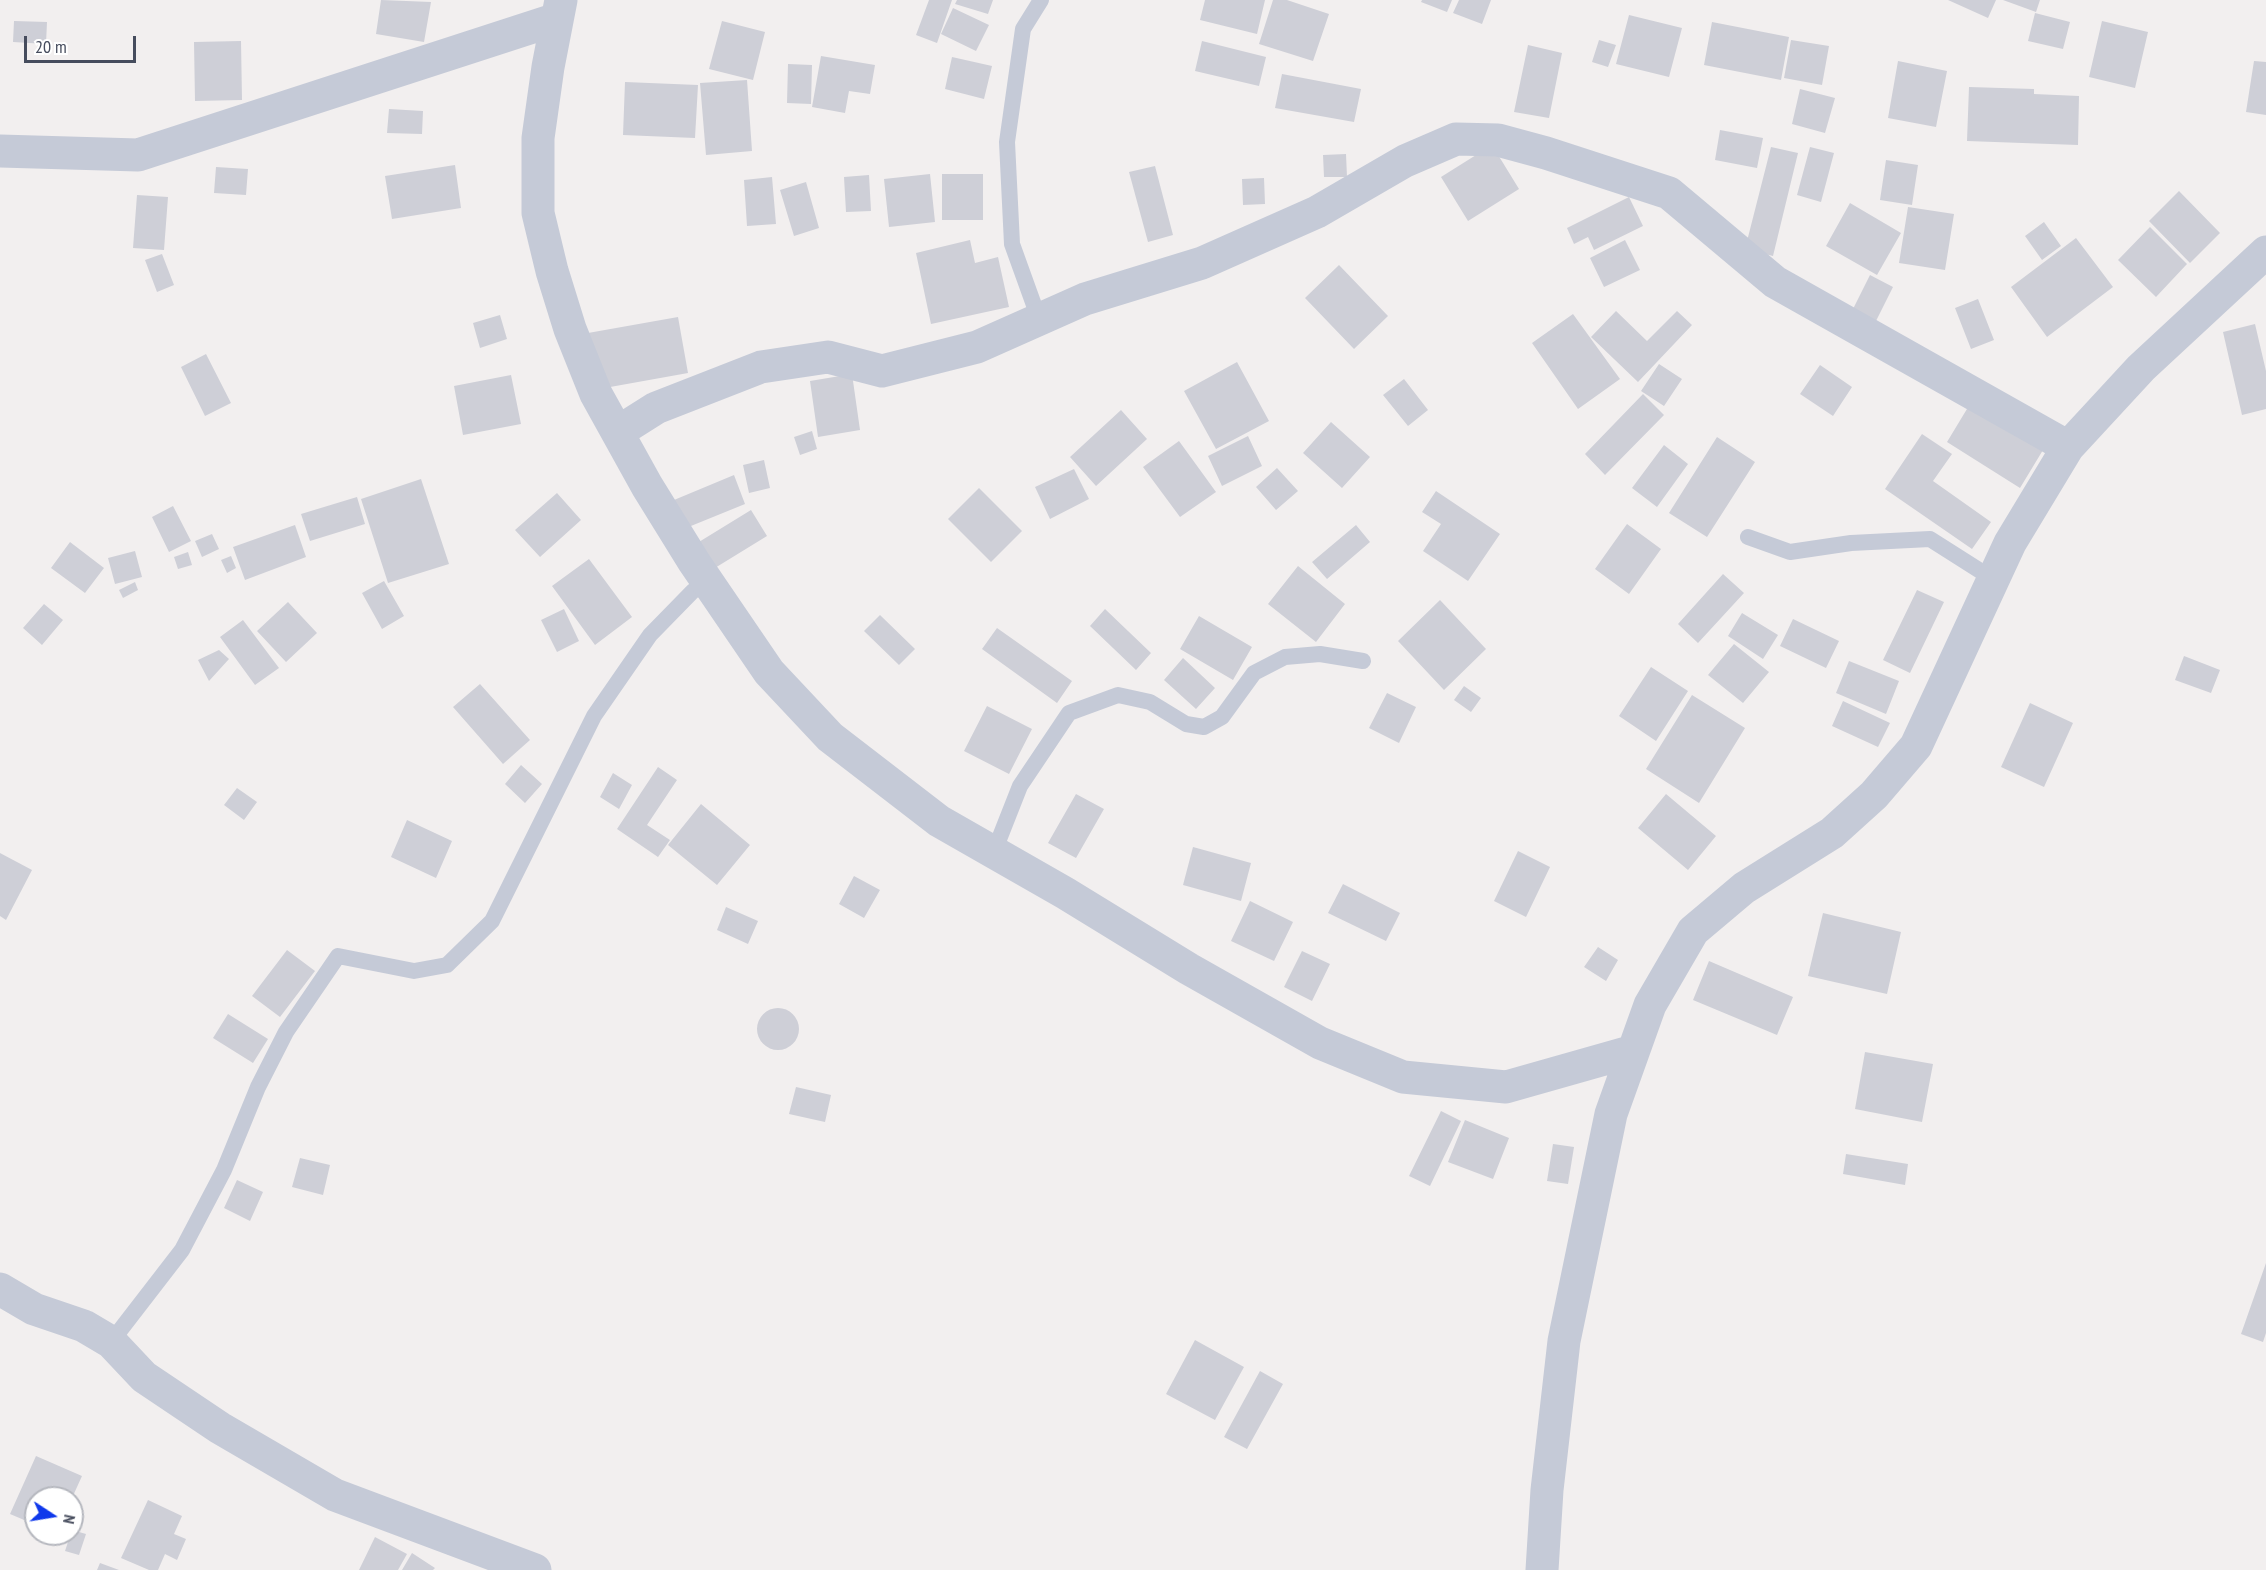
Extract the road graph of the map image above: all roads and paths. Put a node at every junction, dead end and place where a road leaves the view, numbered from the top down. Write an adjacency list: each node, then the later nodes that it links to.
1 (1041, 0): 5 (lane)
2 (559, 9): 3 (street); 6 (street)
3 (0, 151)
4 (2266, 252): 7 (street)
5 (1039, 319): 6 (street); 7 (street)
6 (618, 432): 10 (street)
7 (2068, 447): 9 (street)
8 (1748, 537): 9 (lane)
9 (1993, 579): 13 (street)
10 (709, 584): 12 (street); 15 (lane)
11 (1363, 661): 12 (lane)
12 (994, 852): 13 (street)
13 (1633, 1051): 17 (street)
14 (0, 1289): 15 (street)
15 (111, 1342): 16 (street)
16 (535, 1570)
17 (1542, 1570)

